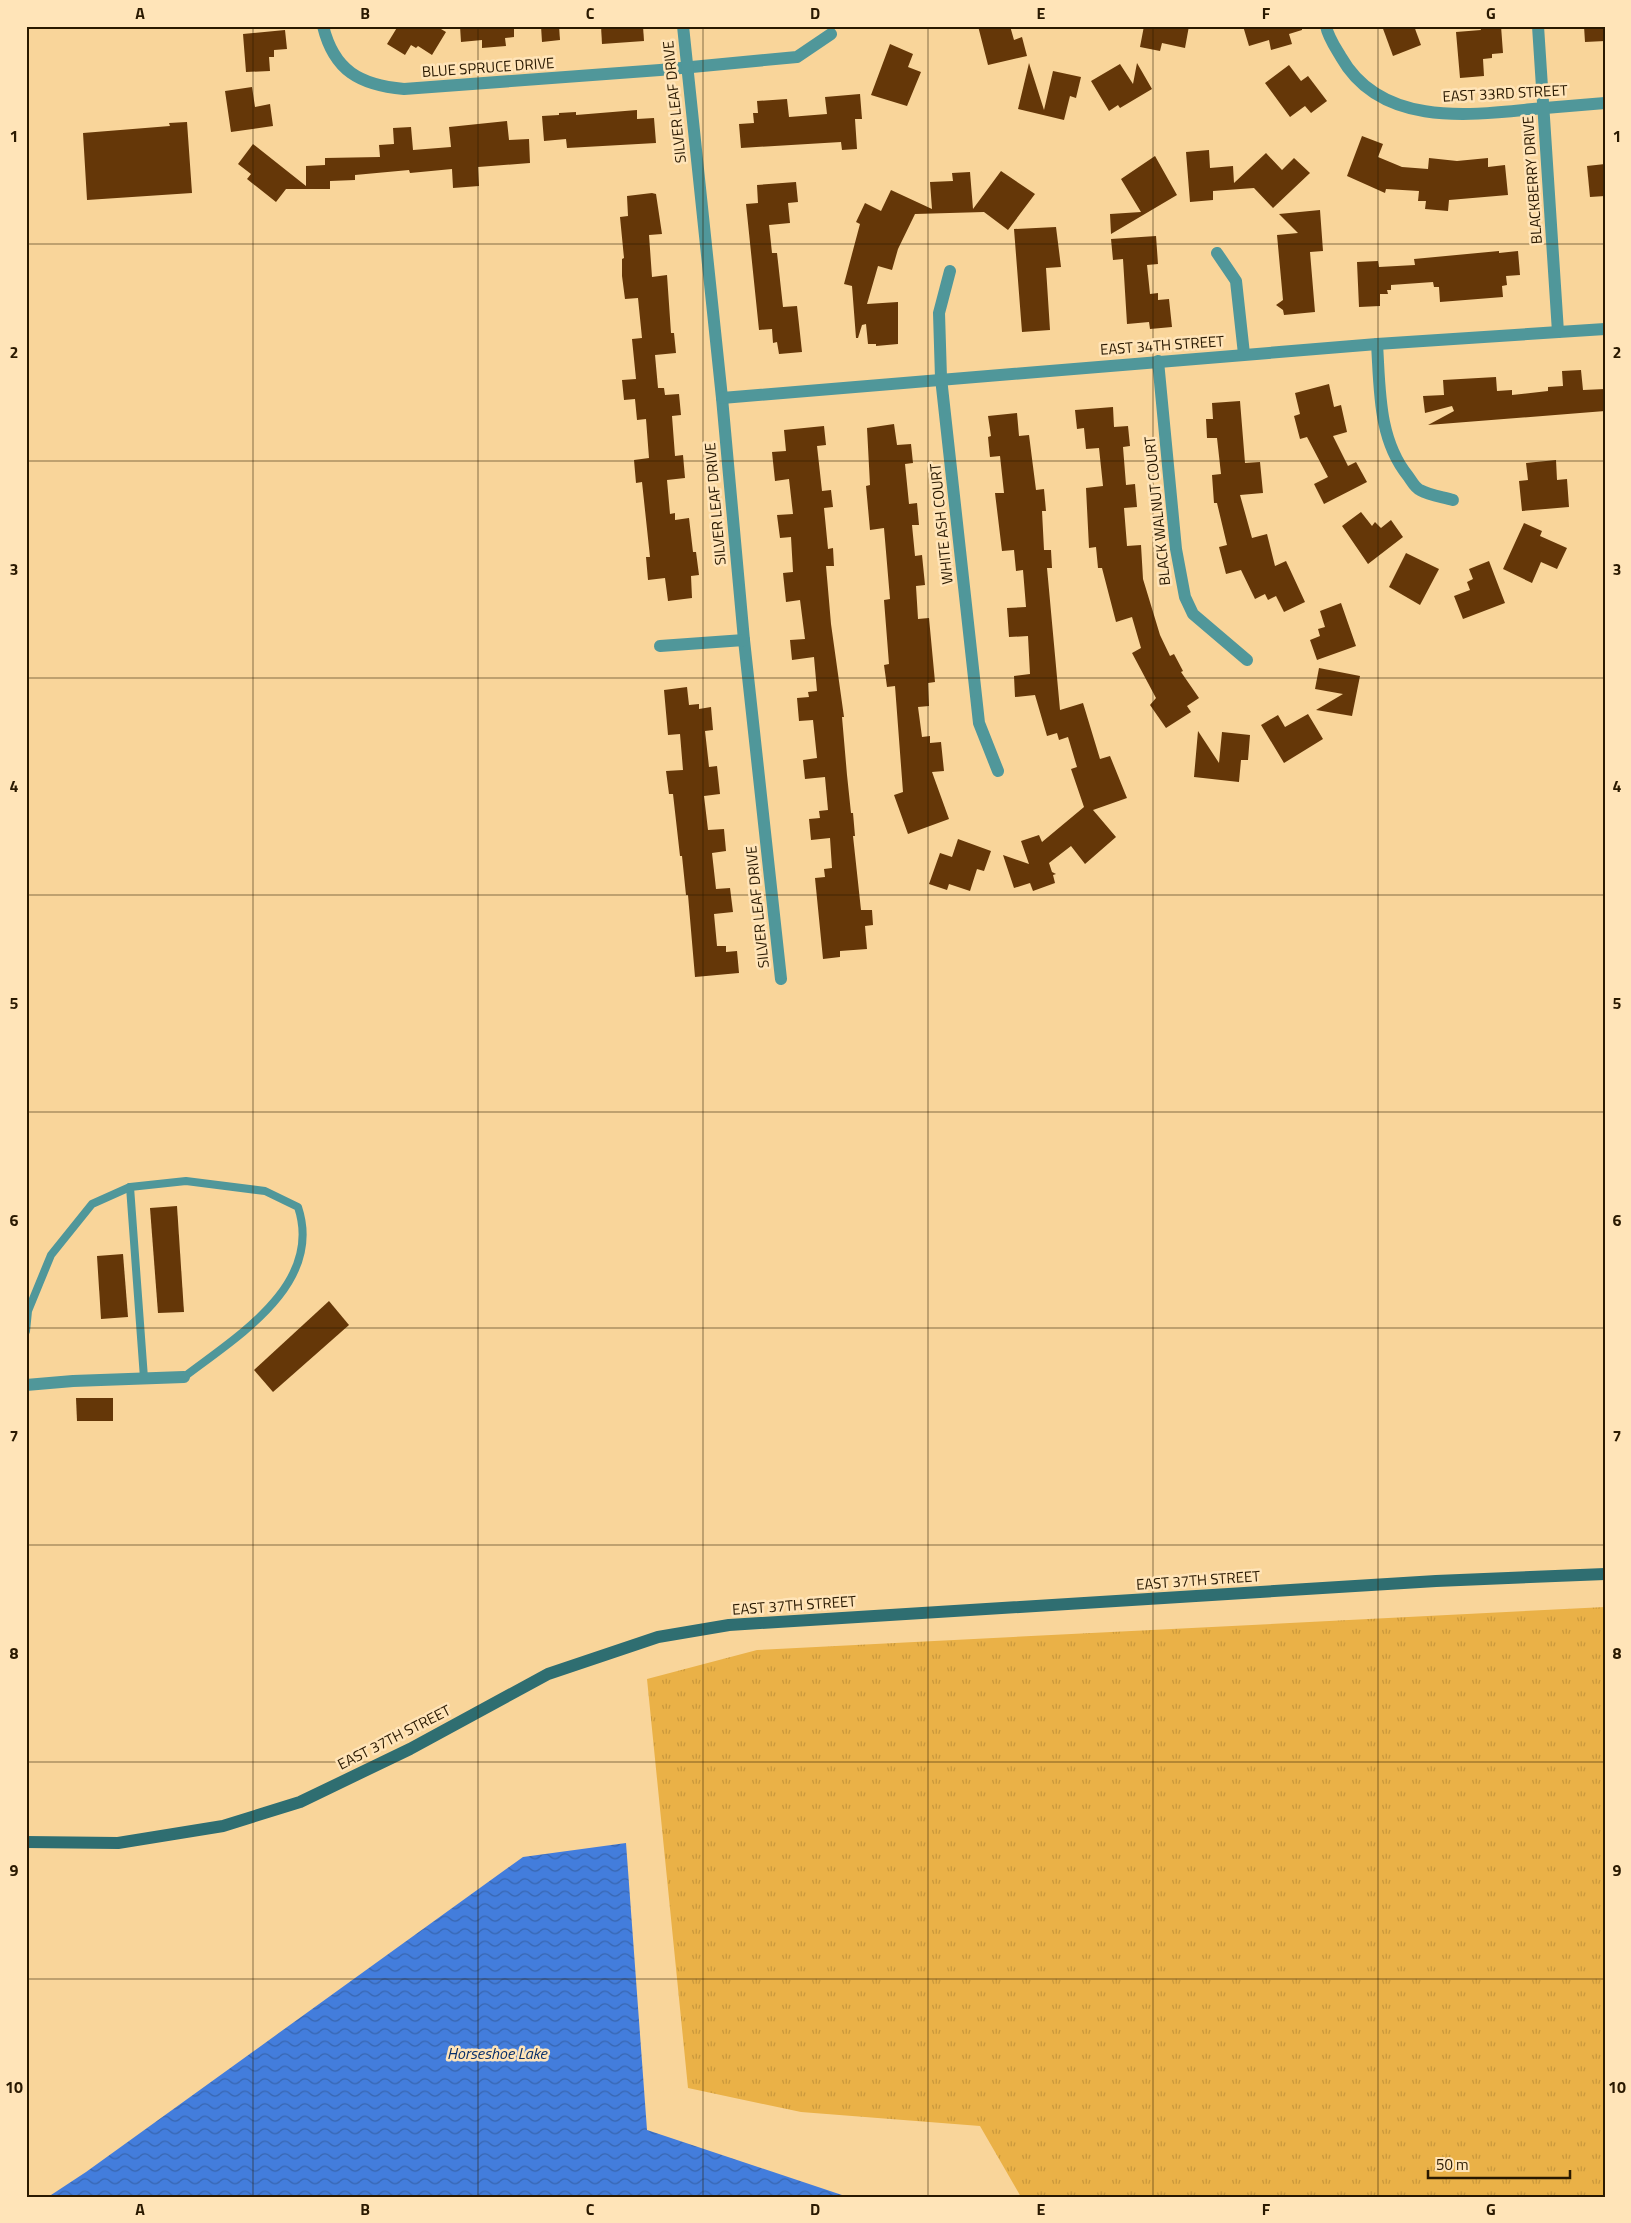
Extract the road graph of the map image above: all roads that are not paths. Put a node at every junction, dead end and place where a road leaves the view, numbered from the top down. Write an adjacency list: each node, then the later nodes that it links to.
1 (323, 26): 6 (street, BLUE SPRUCE DRIVE)
2 (683, 26): 6 (street, SILVER LEAF DRIVE)
3 (1326, 26): 8 (street, EAST 33RD STREET)
4 (1538, 26): 8 (street, BLACKBERRY DRIVE)
5 (831, 34): 6 (street, BLUE SPRUCE DRIVE)
6 (686, 68): 17 (street, SILVER LEAF DRIVE)
7 (1605, 103): 8 (street, EAST 33RD STREET)
8 (1544, 108): 12 (street, BLACKBERRY DRIVE)
9 (1217, 253): 14 (street)
10 (950, 271): 16 (street, WHITE ASH COURT)
11 (1605, 329): 12 (street, EAST 34TH STREET)
12 (1558, 332): 13 (street, EAST 34TH STREET)
13 (1377, 344): 14 (street, EAST 34TH STREET); 18 (street)
14 (1244, 354): 15 (street, EAST 34TH STREET)
15 (1158, 361): 16 (street, EAST 34TH STREET); 21 (street, BLACK WALNUT COURT)
16 (941, 378): 17 (street, EAST 34TH STREET); 22 (street, WHITE ASH COURT)
17 (722, 398): 19 (street, SILVER LEAF DRIVE)
18 (1453, 500)
19 (744, 640): 20 (street); 23 (street, SILVER LEAF DRIVE)
20 (660, 646)
21 (1247, 660)
22 (998, 771)
23 (781, 979)
24 (130, 1188): 25 (lane); 26 (lane); 27 (lane)
25 (26, 1331)
26 (184, 1377): 27 (street)
27 (144, 1378): 28 (street)
28 (26, 1385)
29 (1605, 1574): 30 (main road, EAST 37TH STREET)
30 (26, 1842)

